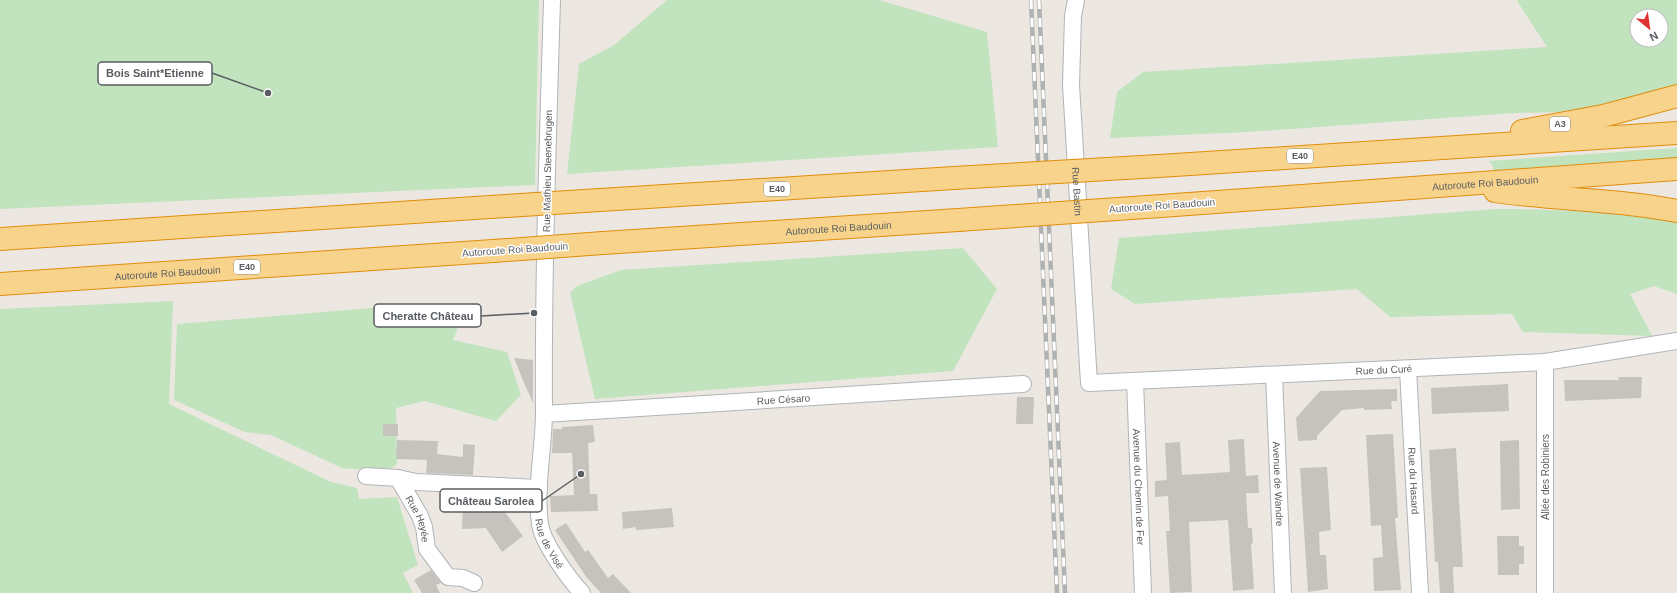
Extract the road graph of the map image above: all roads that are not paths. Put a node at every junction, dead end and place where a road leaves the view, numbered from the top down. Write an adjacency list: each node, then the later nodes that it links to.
1 (552, 0): 18 (street, Rue Mathieu Steenebrugen)
2 (1076, 0): 16 (street, Rue Bastin)
3 (1677, 96): 5 (highway, A3)
4 (1677, 133): 5 (highway, E40)
5 (1442, 148): 9 (highway, E40, bridge)
6 (1677, 169): 7 (highway, Autoroute Roi Baudouin / E40)
7 (1452, 185): 8 (highway); 10 (highway, Autoroute Roi Baudouin / E40, bridge)
8 (1677, 211)
9 (0, 240)
10 (0, 284)
11 (1677, 341): 12 (street, Rue du Curé)
12 (1545, 362): 13 (street, Rue du Curé); 27 (street, Allée des Robiniers)
13 (1408, 369): 14 (street, Rue du Curé); 26 (street, Rue du Hasard)
14 (1274, 375): 15 (street, Rue du Curé); 25 (street, Avenue de Wandre)
15 (1135, 381): 16 (street, Rue du Curé); 24 (street, Avenue du Chemin de Fer)
16 (1089, 383)
17 (1023, 384): 18 (street, Rue Césaro)
18 (544, 414): 21 (street, Rue de Visé)
19 (366, 476): 20 (street)
20 (398, 478): 21 (street); 22 (street, Rue Heyée)
21 (539, 488): 23 (street, Rue de Visé)
22 (474, 583)
23 (582, 593)
24 (1143, 593)
25 (1283, 593)
26 (1420, 593)
27 (1546, 593)

